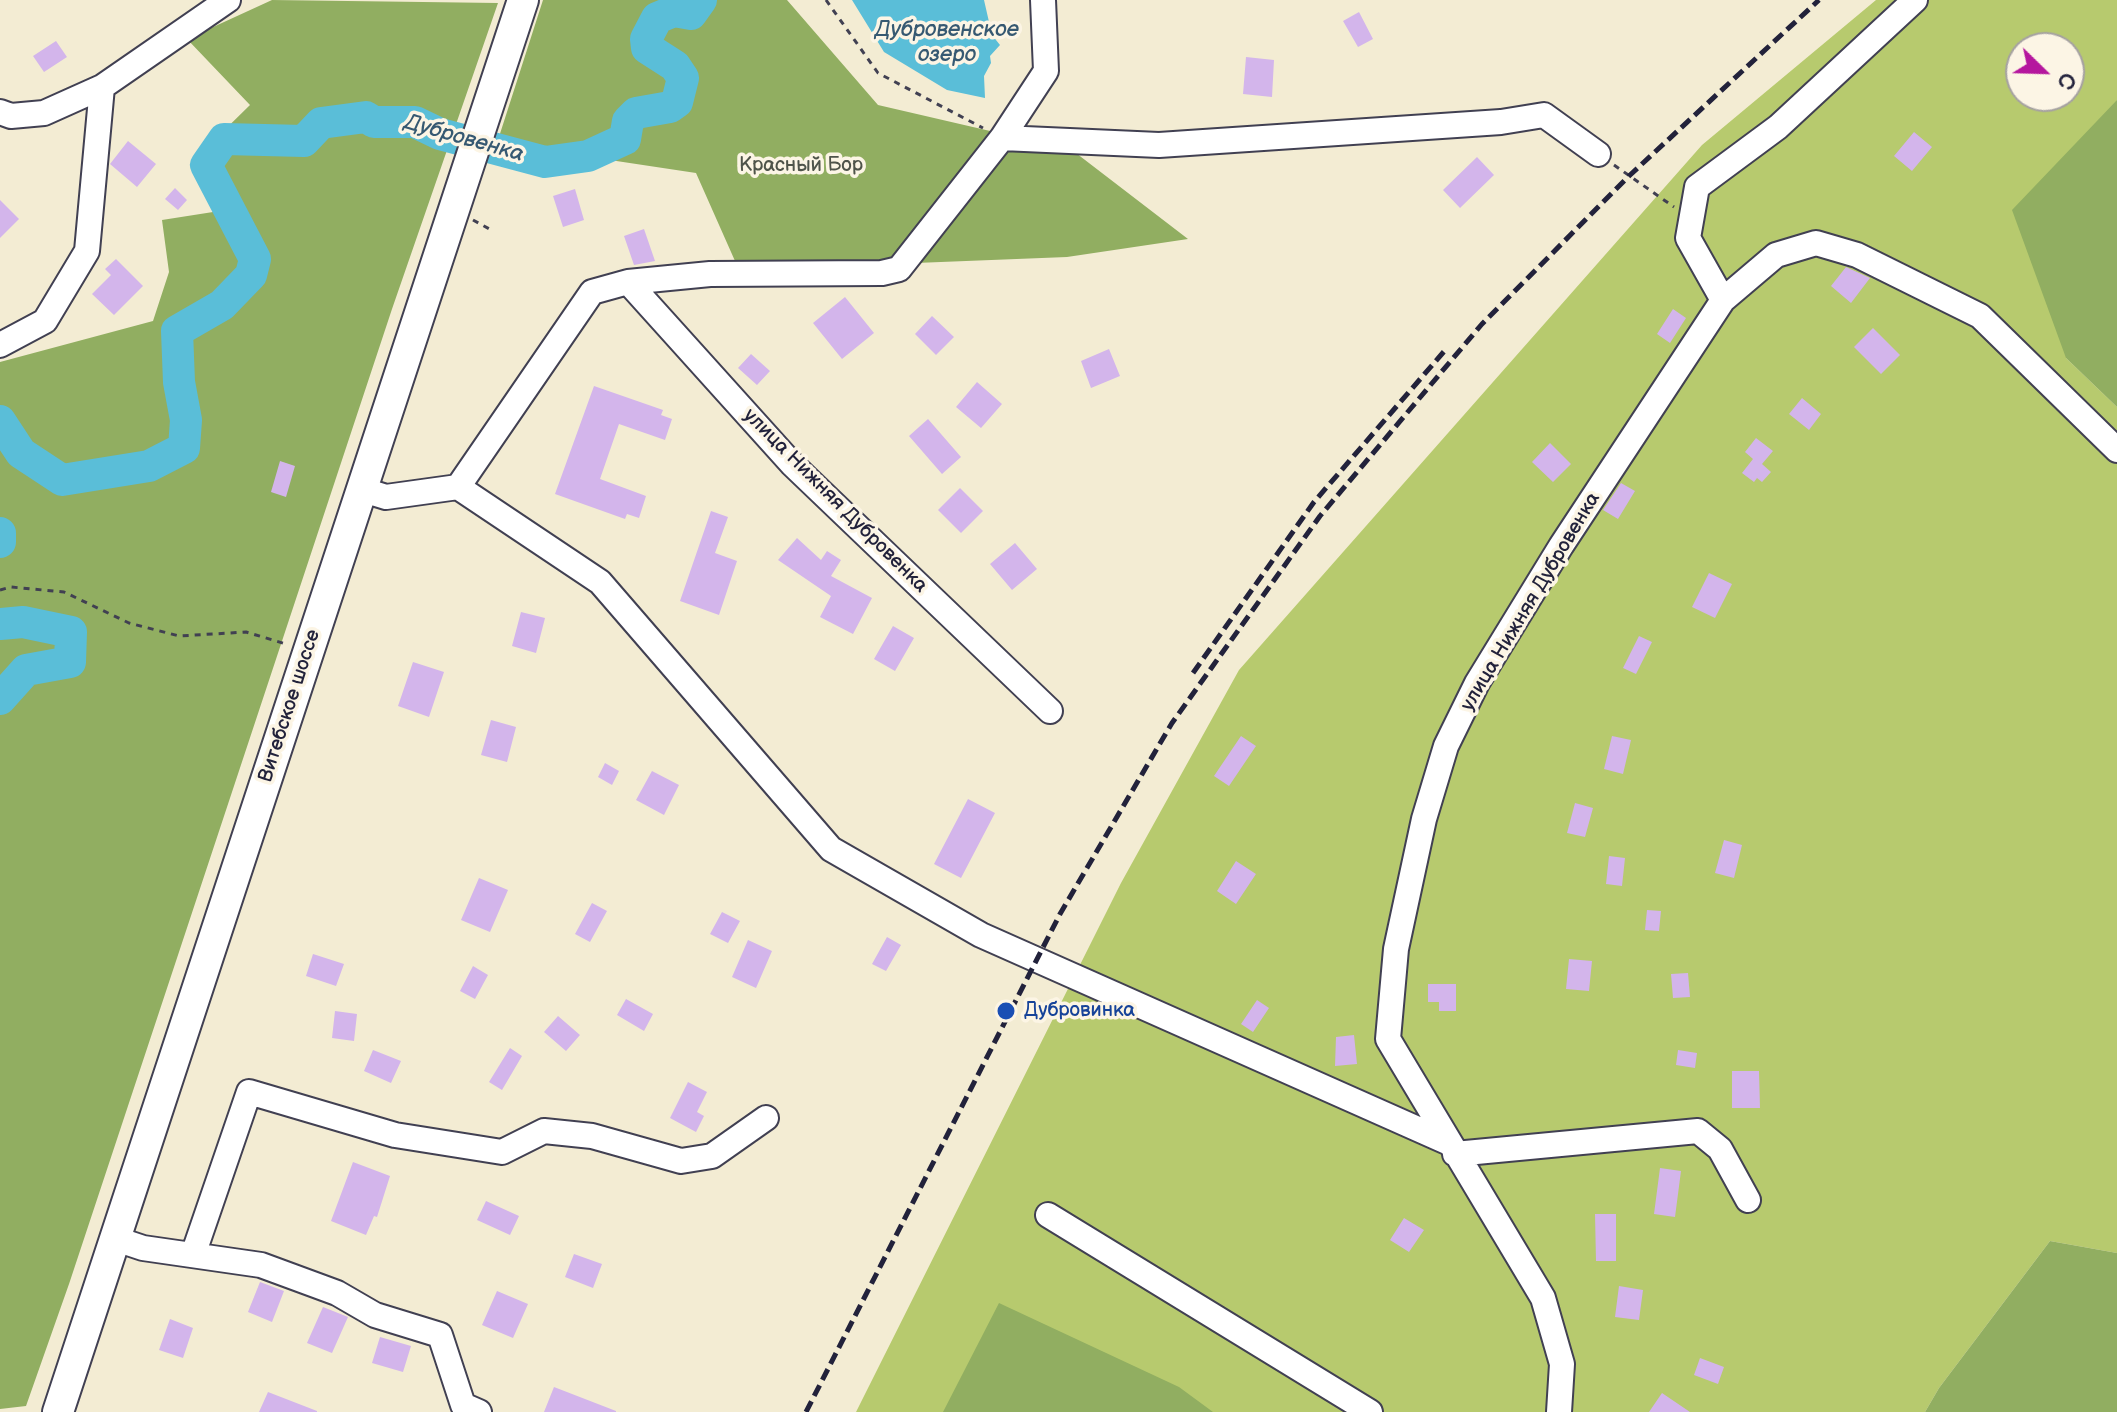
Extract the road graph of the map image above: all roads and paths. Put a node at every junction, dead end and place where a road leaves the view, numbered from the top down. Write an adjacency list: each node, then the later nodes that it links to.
1 (228, 0): 6 (street)
2 (523, 0): 11 (main road, Витебское шоссе)
3 (826, 0): 8 (path)
4 (1043, 0): 8 (street)
5 (1915, 0): 10 (street)
6 (102, 87): 7 (street); 15 (street)
7 (0, 112)
8 (1002, 138): 9 (street); 13 (street)
9 (1598, 154): 10 (path)
10 (1692, 214): 14 (street)
11 (460, 225): 12 (path); 18 (main road, Витебское шоссе)
12 (493, 231)
13 (628, 282): 17 (street); 21 (street, улица Нижняя Дубровенка)
14 (1723, 300): 16 (street, улица Нижняя Дубровенка); 23 (street, улица Нижняя Дубровенка)
15 (0, 345)
16 (2117, 450)
17 (458, 487): 18 (street); 23 (street)
18 (360, 489): 20 (main road, Витебское шоссе)
19 (0, 590): 20 (path)
20 (309, 650): 26 (main road, Витебское шоссе)
21 (1050, 711)
22 (766, 1118): 27 (street)
23 (1451, 1148): 24 (street); 31 (street, улица Нижняя Дубровенка)
24 (1748, 1200)
25 (1048, 1215): 30 (street)
26 (116, 1239): 27 (street); 28 (main road, Витебское шоссе)
27 (193, 1255): 29 (street)
28 (58, 1412)
29 (479, 1412)
30 (1370, 1412)
31 (1559, 1412)

